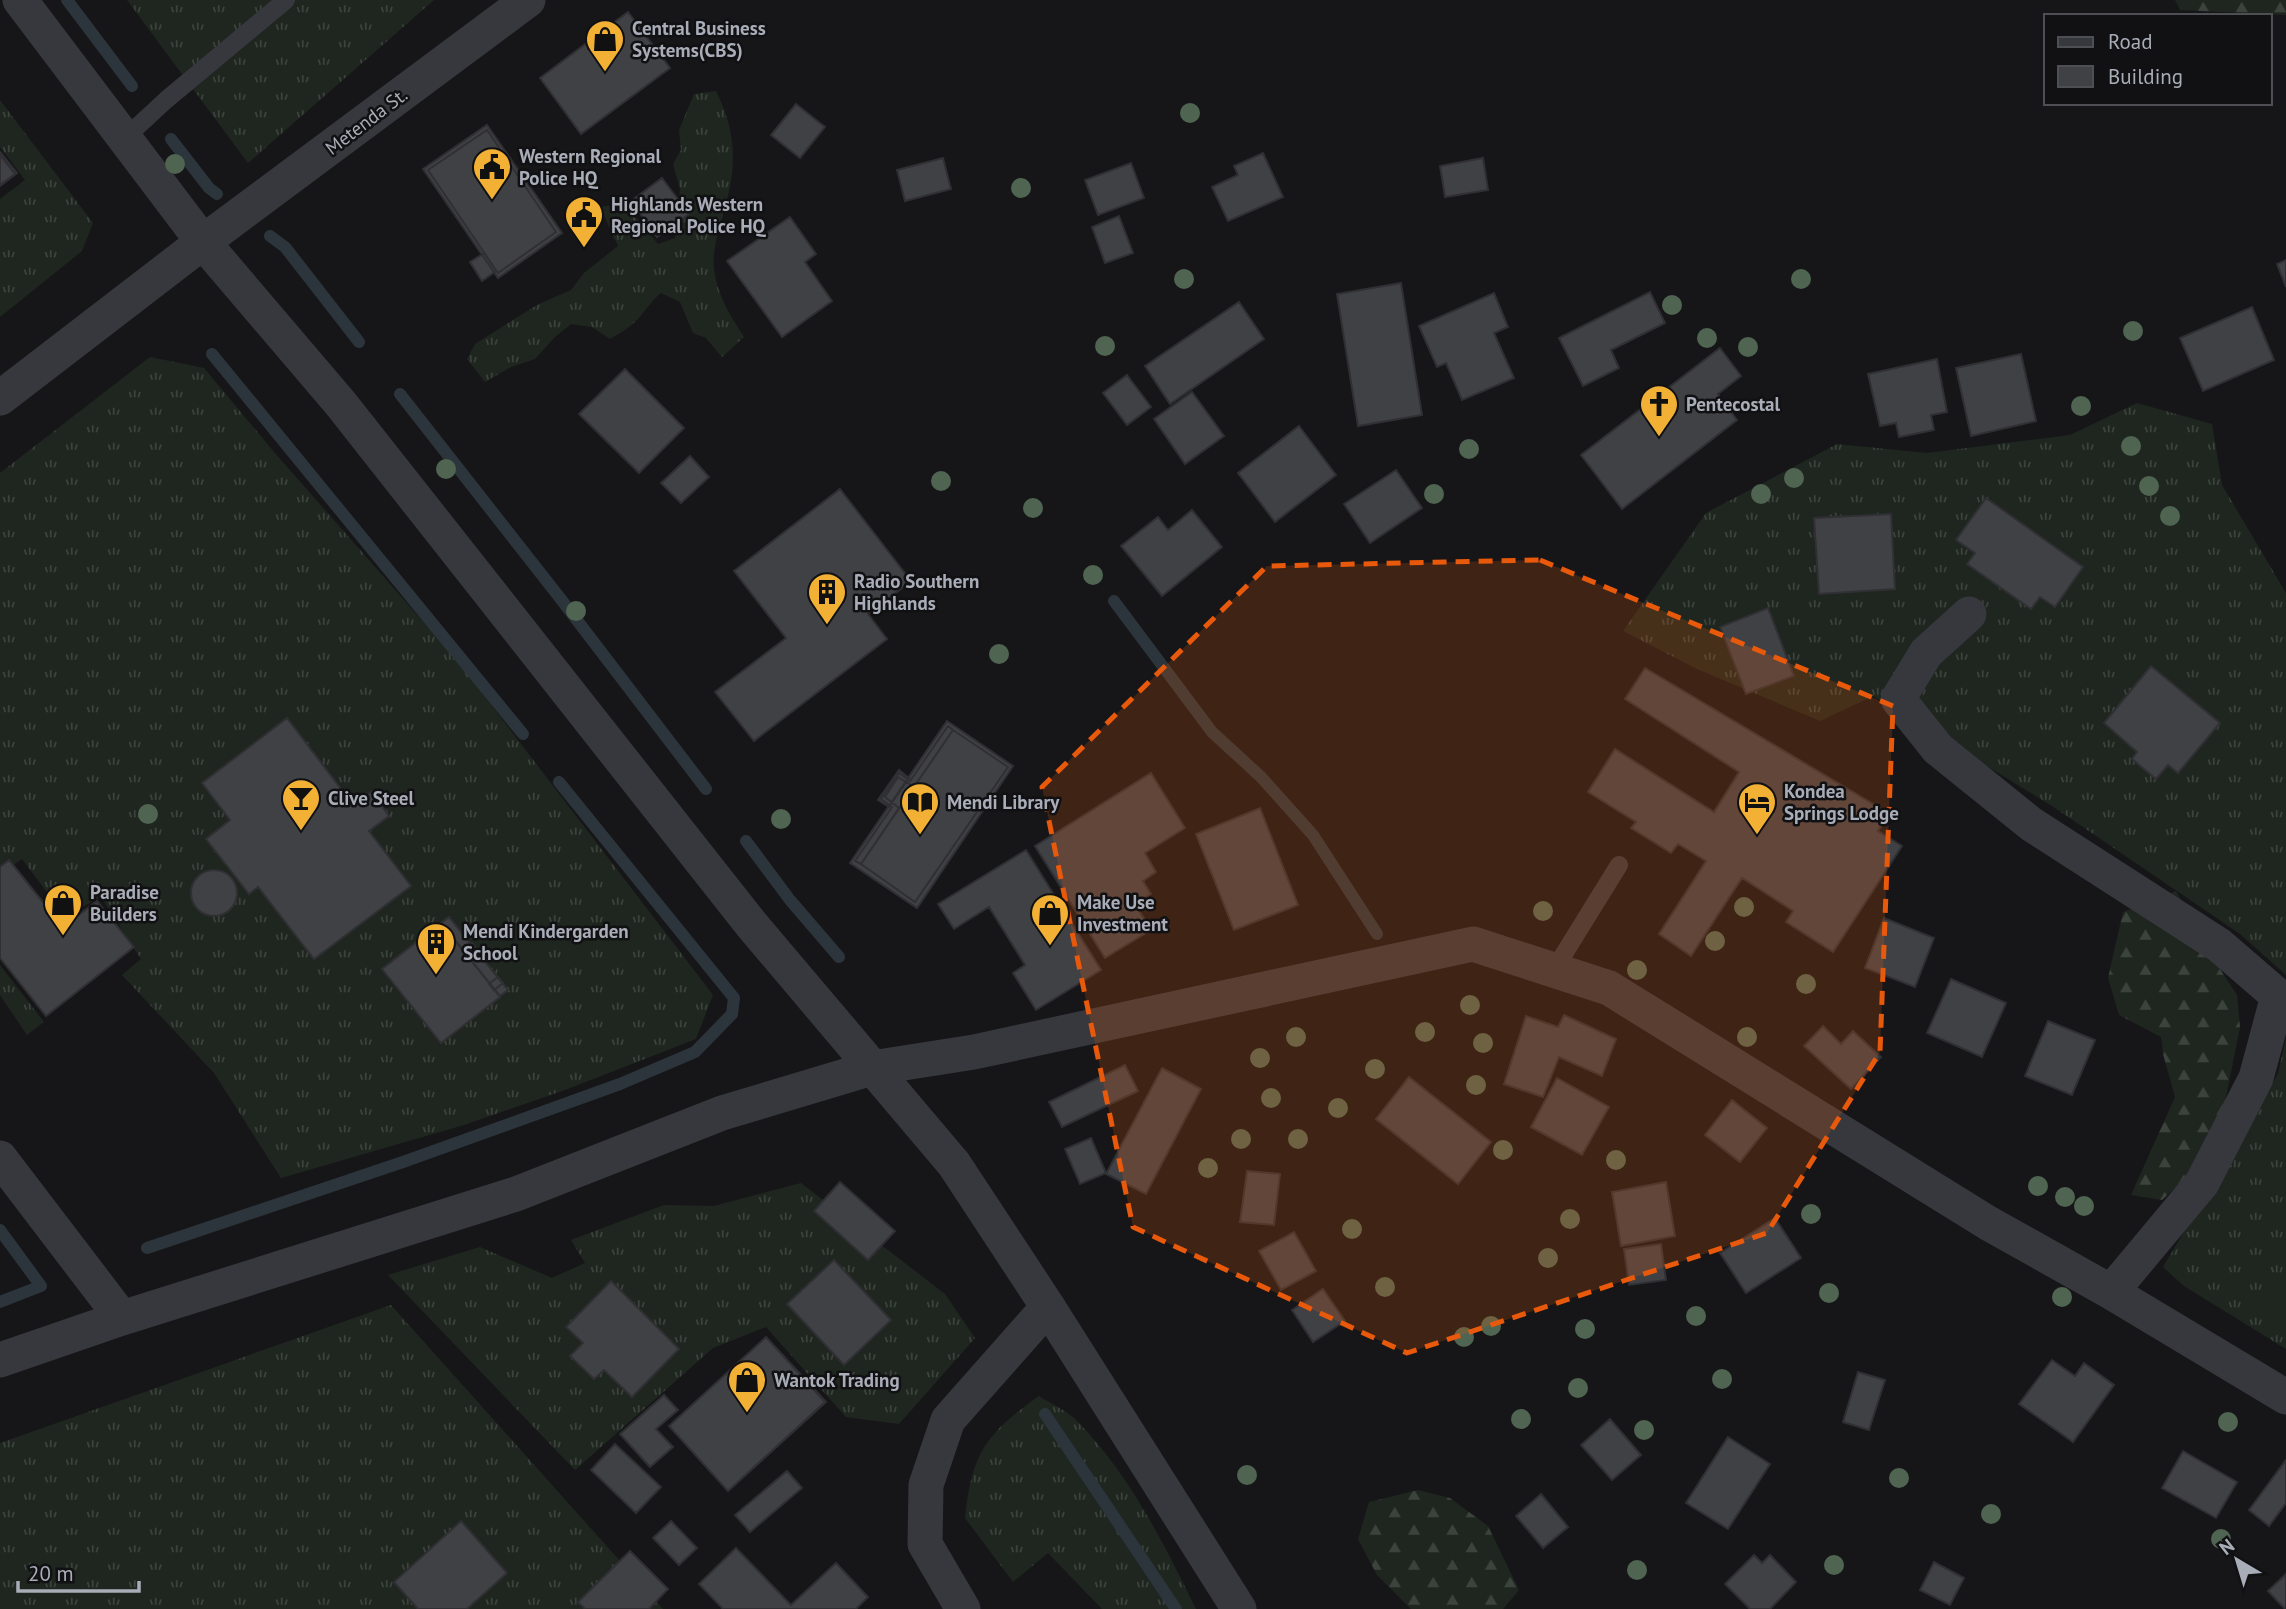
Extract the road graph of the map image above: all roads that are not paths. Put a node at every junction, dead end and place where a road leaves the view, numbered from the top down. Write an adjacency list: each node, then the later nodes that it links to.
1 (20, 0): 4 (street)
2 (286, 0): 4 (lane)
3 (528, 0): 5 (street, Metenda St.)
4 (125, 138): 5 (street)
5 (203, 242): 6 (street, Metenda St.); 10 (street)
6 (0, 398)
7 (1969, 614): 12 (street)
8 (1619, 865): 9 (lane)
9 (1554, 970): 10 (street); 12 (street)
10 (872, 1069): 13 (street); 14 (street)
11 (0, 1158): 14 (street)
12 (2111, 1292): 16 (street)
13 (1048, 1307): 17 (street); 18 (street)
14 (122, 1318): 15 (street)
15 (0, 1360)
16 (2286, 1397)
17 (963, 1609)
18 (1239, 1609)

